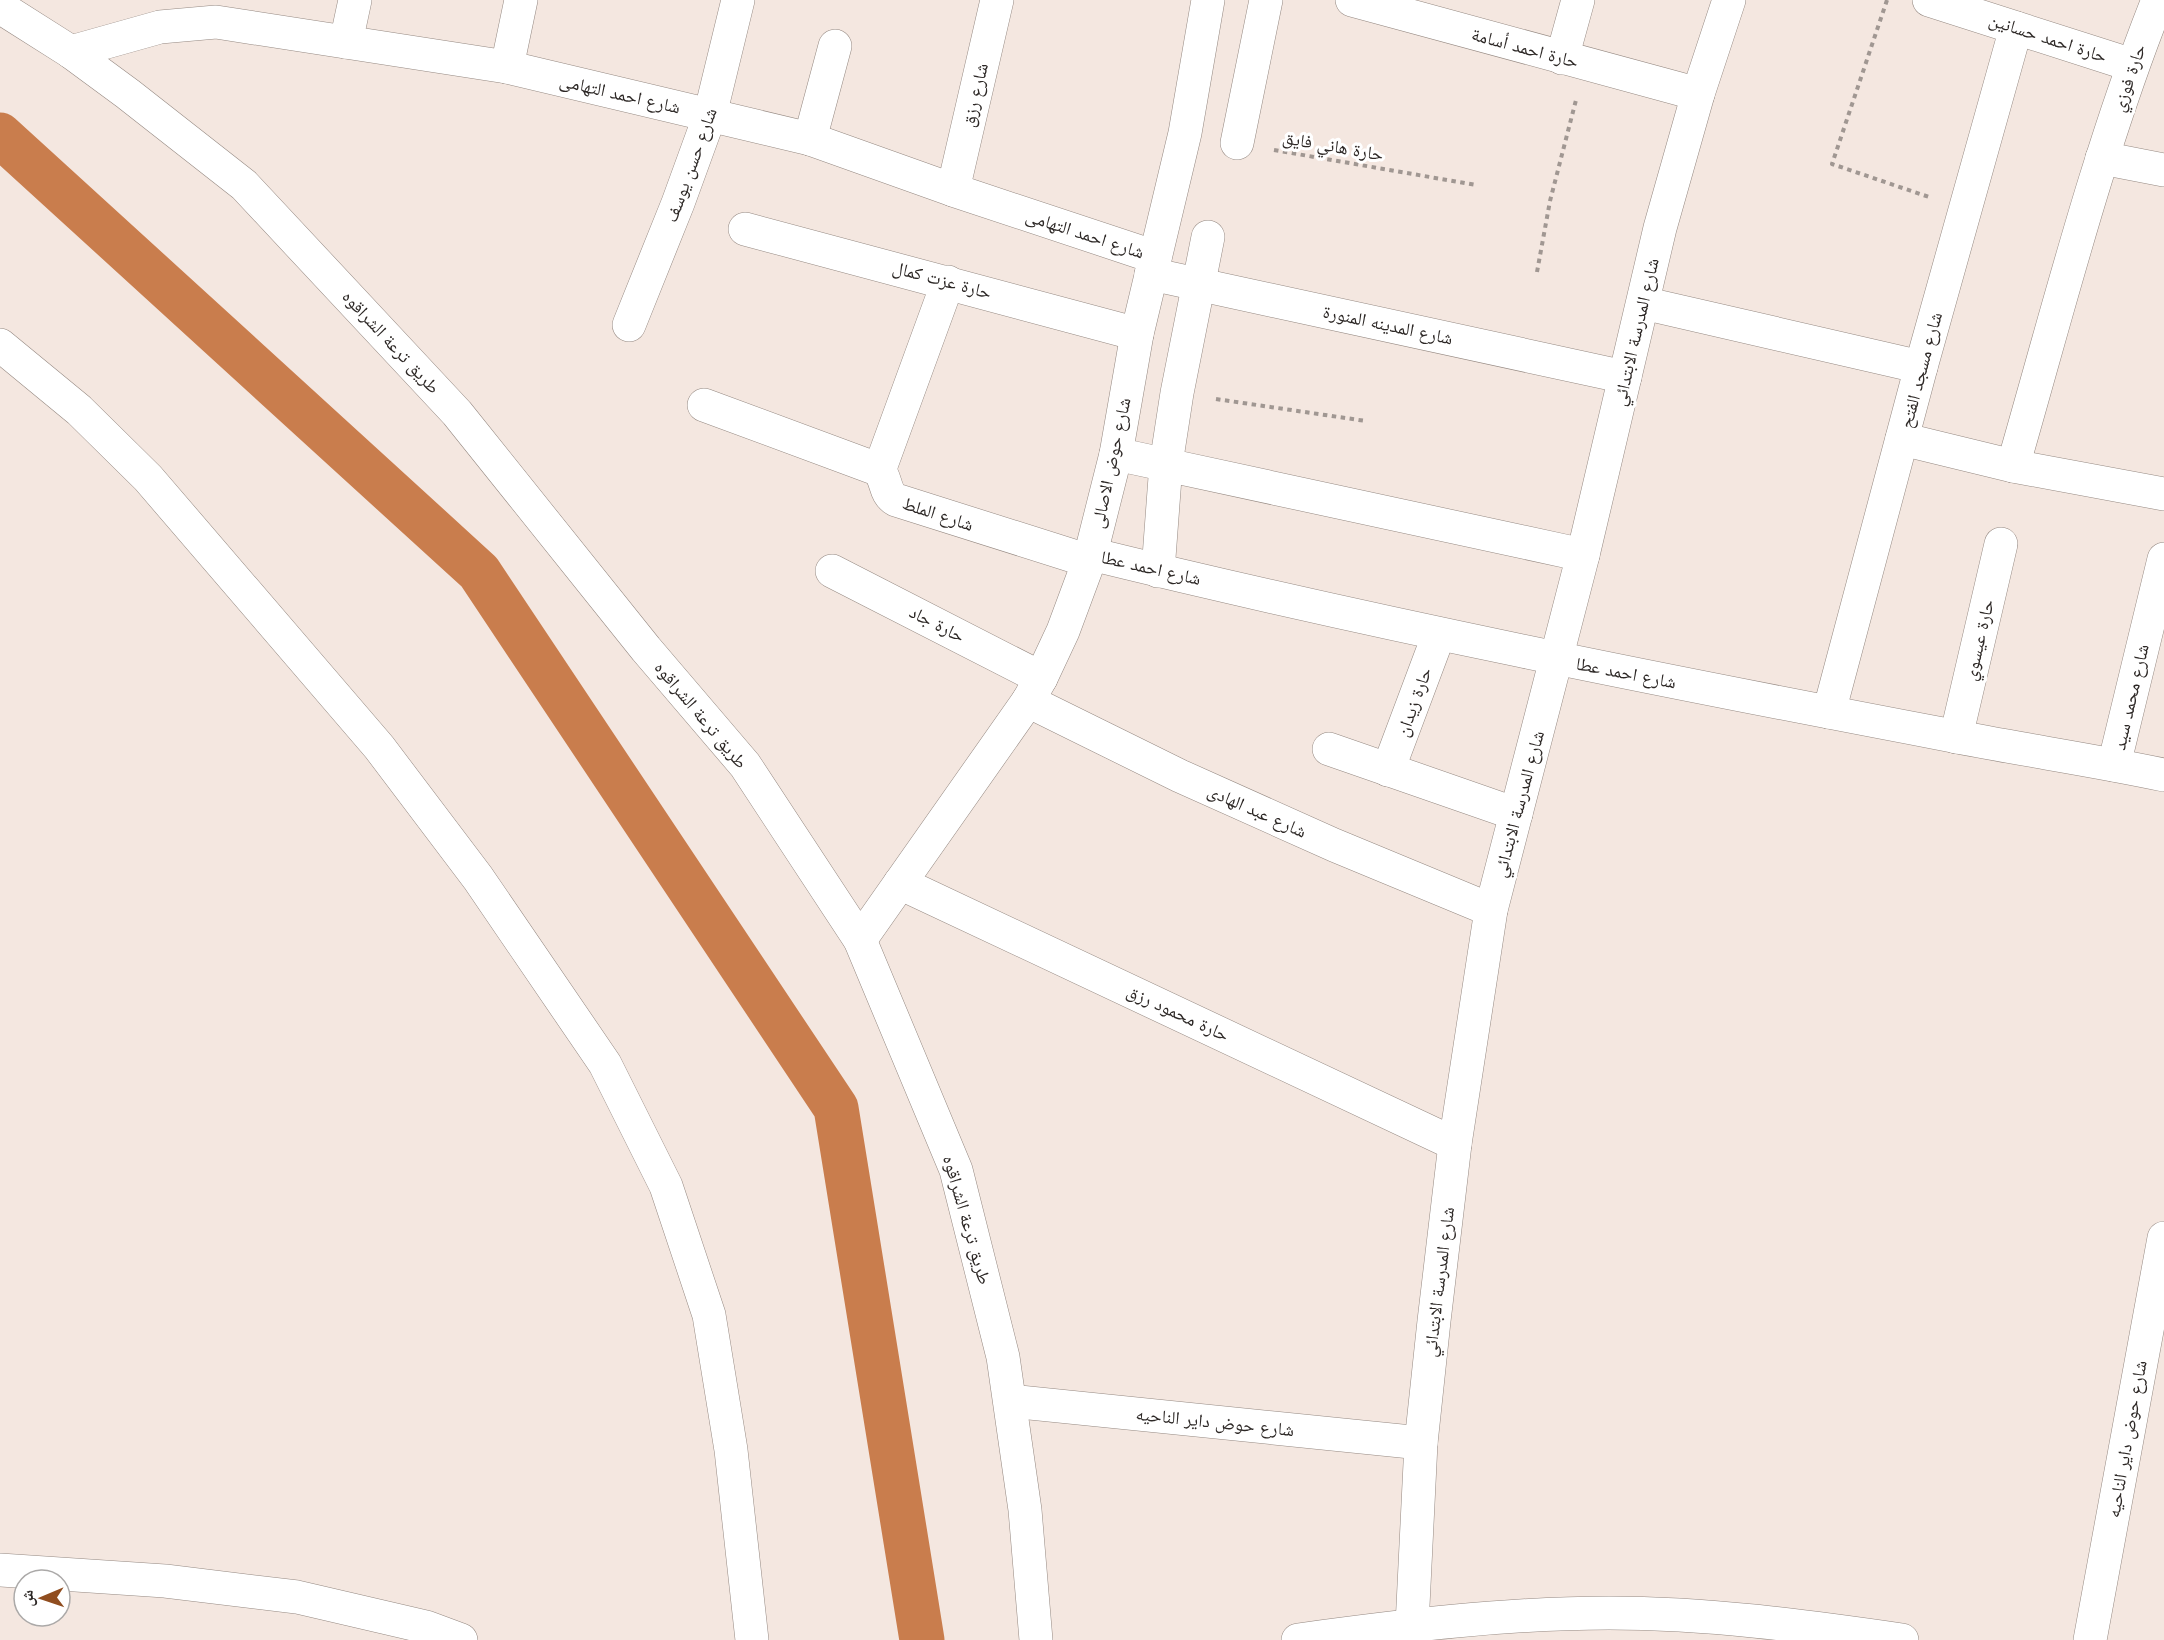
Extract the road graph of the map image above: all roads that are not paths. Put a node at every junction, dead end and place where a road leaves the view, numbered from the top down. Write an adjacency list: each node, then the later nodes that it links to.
1 (356, 0): 15 (street)
2 (521, 0): 20 (street)
3 (738, 0): 22 (street, شارع حسن يوسف)
4 (998, 0): 27 (street, شارع رزق)
5 (1208, 0): 30 (street, شارع حوض الاصالى)
6 (1266, 0): 24 (street)
7 (1352, 0): 18 (street, حارة احمد أسامة)
8 (1578, 0): 18 (street)
9 (1729, 0): 21 (street, شارع المدرسة الابتدائي)
10 (1929, 0): 14 (street, حارة احمد حسانين)
11 (2158, 0): 19 (street, حارة فوزي)
12 (0, 7): 17 (street, طريق ترعة الشراقوه)
13 (218, 11): 15 (street, شارع احمد التهامى); 17 (street, شارع احمد التهامى)
14 (2016, 28): 19 (street, حارة احمد حسانين); 37 (street, شارع مسجد الفتح)
15 (346, 42): 20 (street, شارع احمد التهامى)
16 (835, 46): 23 (street)
17 (71, 52): 64 (street, طريق ترعة الشراقوه)
18 (1574, 61): 21 (street, حارة احمد أسامة)
19 (2132, 65): 25 (street, حارة فوزي)
20 (507, 67): 22 (street, شارع احمد التهامى)
21 (1698, 94): 33 (street, شارع المدرسة الابتدائي)
22 (710, 115): 23 (street, شارع احمد التهامى); 34 (street, شارع حسن يوسف)
23 (810, 139): 27 (street, شارع احمد التهامى)
24 (1237, 143)
25 (2102, 158): 26 (street); 43 (street, حارة فوزي)
26 (2164, 170)
27 (952, 190): 30 (street, شارع احمد التهامى)
28 (745, 229): 31 (street, حارة عزت كمال)
29 (1208, 237): 32 (street)
30 (1153, 265): 32 (street, شارع المدينه المنورة); 35 (street, شارع حوض الاصالى)
31 (948, 282): 35 (street, حارة عزت كمال); 44 (street)
32 (1199, 285): 38 (street, شارع المدينه المنورة); 42 (street)
33 (1643, 303): 37 (street); 38 (street, شارع المدرسة الابتدائي)
34 (629, 325)
35 (1137, 334): 41 (street, شارع حوض الاصالى)
36 (0, 345): 73 (street)
37 (1922, 367): 40 (street, شارع مسجد الفتح)
38 (1625, 377): 47 (street, شارع المدرسة الابتدائي)
39 (704, 405): 44 (street)
40 (1902, 439): 43 (street); 55 (street, شارع مسجد الفتح)
41 (1116, 454): 42 (street); 48 (street, شارع حوض الاصالى)
42 (1166, 464): 47 (street); 51 (street)
43 (2013, 466): 45 (street)
44 (879, 471): 48 (street, شارع الملط)
45 (2164, 494)
46 (2001, 544): 56 (street, حارة عيسوي)
47 (1583, 555): 53 (street, شارع المدرسة الابتدائي)
48 (1090, 558): 51 (street, شارع احمد عطا); 54 (street, شارع حوض الاصالى)
49 (2164, 559): 58 (street, شارع محمد سيد)
50 (832, 571): 54 (street, حارة جاد)
51 (1158, 571): 52 (street, شارع احمد عطا)
52 (1439, 634): 53 (street, شارع احمد عطا); 59 (street, حارة زيدان)
53 (1557, 659): 55 (street, شارع احمد عطا); 61 (street, شارع المدرسة الابتدائي)
54 (1035, 690): 62 (street, شارع حوض الاصالى); 63 (street, شارع عبد الهادى)
55 (1829, 712): 56 (street, شارع احمد عطا)
56 (1956, 737): 58 (street, شارع احمد عطا)
57 (1329, 749): 59 (street)
58 (2114, 765): 60 (street, شارع احمد عطا)
59 (1389, 770): 61 (street)
60 (2164, 775)
61 (1516, 814): 63 (street, شارع المدرسة الابتدائي)
62 (900, 882): 64 (street, شارع حوض الاصالى); 65 (street, حارة محمود رزق)
63 (1491, 910): 65 (street, شارع المدرسة الابتدائي)
64 (860, 940): 67 (street, طريق ترعة الشراقوه)
65 (1455, 1143): 68 (street, شارع المدرسة الابتدائي)
66 (2164, 1238): 77 (street, شارع حوض داير الناحيه)
67 (1010, 1401): 68 (street, شارع حوض داير الناحيه); 74 (street, طريق ترعة الشراقوه)
68 (1421, 1443): 70 (street, شارع المدرسة الابتدائي)
69 (0, 1570): 72 (street)
70 (1412, 1626): 71 (street); 75 (street)
71 (1806, 1633): 76 (street)
72 (461, 1640)
73 (752, 1640)
74 (1036, 1640)
75 (1298, 1640)
76 (1902, 1640)
77 (2090, 1640)

